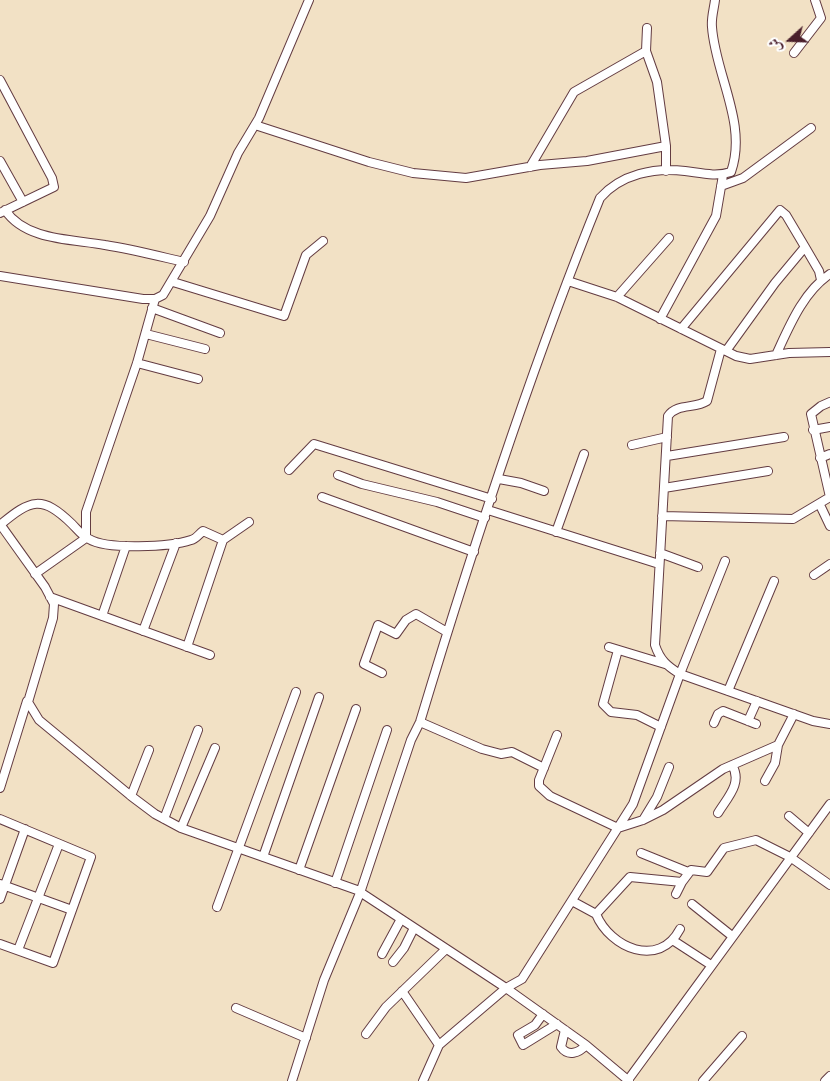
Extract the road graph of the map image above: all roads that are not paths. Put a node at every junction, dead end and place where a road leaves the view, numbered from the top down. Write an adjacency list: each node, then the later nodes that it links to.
1 (309, 0): 8 (street)
2 (715, 0): 14 (street)
3 (815, 0): 6 (street)
4 (647, 28): 5 (street)
5 (646, 51): 10 (street); 12 (street)
6 (794, 53)
7 (0, 80): 16 (street)
8 (255, 125): 12 (street); 21 (street)
9 (811, 128): 15 (street)
10 (666, 146): 12 (street); 13 (street)
11 (0, 161): 16 (street)
12 (530, 167)
13 (666, 171): 14 (street); 25 (street)
14 (723, 175): 15 (street)
15 (721, 186): 30 (street)
16 (23, 202): 17 (street)
17 (3, 212): 21 (street)
18 (669, 238): 27 (street)
19 (323, 241): 26 (street)
20 (805, 247): 24 (street); 31 (street); 35 (street)
21 (184, 262): 26 (street)
22 (830, 274): 24 (street)
23 (0, 276): 28 (street)
24 (821, 280): 37 (street)
25 (568, 281): 27 (street); 53 (street)
26 (173, 282): 28 (street)
27 (617, 297): 30 (street)
28 (155, 298): 29 (street)
29 (152, 308): 32 (street); 33 (street)
30 (660, 319): 31 (street)
31 (681, 329): 35 (street)
32 (220, 333)
33 (146, 334): 34 (street); 38 (street)
34 (205, 349)
35 (724, 350): 37 (street); 43 (street)
36 (830, 352): 37 (street)
37 (776, 355)
38 (137, 363): 39 (street); 66 (street)
39 (198, 380)
40 (830, 402): 42 (street)
41 (830, 427): 42 (street)
42 (813, 430): 49 (street)
43 (667, 437): 45 (street); 48 (street)
44 (784, 437): 48 (street)
45 (632, 444)
46 (584, 454): 65 (street)
47 (830, 454): 49 (street)
48 (667, 456): 54 (street)
49 (820, 458): 57 (street)
50 (289, 470): 58 (street)
51 (768, 471): 54 (street)
52 (338, 475): 60 (street)
53 (499, 479): 55 (street); 58 (street)
54 (664, 488): 61 (street)
55 (544, 491)
56 (322, 497): 70 (street)
57 (830, 497): 59 (street)
58 (492, 499): 60 (street)
59 (820, 504): 61 (street); 64 (street)
60 (487, 514): 65 (street); 70 (street)
61 (662, 516): 71 (street)
62 (249, 522): 67 (street)
63 (0, 525): 66 (street); 76 (street)
64 (830, 526)
65 (556, 532): 73 (street)
66 (86, 538): 69 (street); 76 (street)
67 (223, 540): 68 (street); 83 (street)
68 (176, 542): 69 (street); 81 (street)
69 (126, 546): 80 (street)
70 (474, 552): 82 (street)
71 (660, 554): 73 (street); 75 (street)
72 (725, 562): 89 (street)
73 (659, 564): 87 (street)
74 (830, 564): 77 (street)
75 (698, 567)
76 (35, 574): 79 (street)
77 (814, 575)
78 (774, 581): 90 (street)
79 (50, 598): 80 (street); 92 (street)
80 (102, 616): 81 (street)
81 (143, 631): 83 (street)
82 (447, 632): 88 (street); 97 (street)
83 (187, 647): 86 (street)
84 (609, 647): 85 (street)
85 (618, 650): 87 (street); 100 (street)
86 (210, 655)
87 (665, 664): 89 (street)
88 (382, 673)
89 (680, 674): 90 (street); 100 (street)
90 (728, 691): 94 (street)
91 (296, 692): 124 (street)
92 (29, 696): 111 (street); 112 (street)
93 (319, 697): 126 (street)
94 (757, 701): 96 (street); 98 (street)
95 (356, 709): 128 (street)
96 (794, 714): 99 (street); 104 (street)
97 (420, 722): 108 (street); 134 (street)
98 (714, 723)
99 (830, 724)
100 (661, 727): 120 (street)
101 (198, 730): 117 (street)
102 (387, 730): 130 (street)
103 (557, 735): 108 (street)
104 (778, 745): 107 (street); 110 (street)
105 (214, 748): 119 (street)
106 (149, 750): 112 (street)
107 (732, 766): 114 (street); 118 (street)
108 (544, 768): 120 (street)
109 (669, 768): 118 (street)
110 (765, 780)
111 (0, 788)
112 (131, 796): 117 (street)
113 (830, 804): 122 (street)
114 (718, 813)
115 (789, 816): 122 (street)
116 (0, 819): 121 (street)
117 (164, 819): 119 (street)
118 (644, 820): 120 (street)
119 (181, 828): 124 (street)
120 (618, 828): 138 (street)
121 (25, 829): 123 (street); 132 (street)
122 (808, 833): 127 (street)
123 (59, 844): 136 (street); 141 (street)
124 (238, 848): 126 (street); 140 (street)
125 (641, 853): 129 (street)
126 (262, 857): 128 (street)
127 (790, 857): 129 (street); 133 (street); 146 (street)
128 (299, 870): 130 (street)
129 (688, 872): 131 (street)
130 (335, 882): 134 (street)
131 (682, 882): 135 (street); 142 (street)
132 (2, 884): 136 (street); 137 (street)
133 (830, 885)
134 (360, 892): 143 (street); 162 (street)
135 (676, 894)
136 (38, 897): 141 (street); 150 (street)
137 (0, 899)
138 (572, 901): 142 (street); 154 (street)
139 (692, 904): 146 (street)
140 (217, 907)
141 (72, 910): 150 (street)
142 (596, 914): 147 (street)
143 (401, 919): 144 (street); 151 (street)
144 (414, 928): 149 (street); 152 (street)
145 (680, 929): 147 (street)
146 (732, 936): 153 (street)
147 (674, 942): 153 (street)
148 (0, 944): 150 (street)
149 (446, 949): 154 (street); 155 (street)
150 (18, 950)
151 (382, 954)
152 (392, 962)
153 (712, 965): 168 (street)
154 (506, 988): 157 (street); 163 (street)
155 (402, 992): 160 (street); 163 (street)
156 (236, 1008): 162 (street)
157 (542, 1014): 158 (street); 158 (street)
158 (557, 1024): 159 (street)
159 (565, 1030): 164 (street); 164 (street)
160 (366, 1034)
161 (742, 1036): 169 (street)
162 (306, 1038): 166 (street)
163 (439, 1045): 167 (street)
164 (586, 1045): 168 (street)
165 (830, 1076): 170 (street)
166 (292, 1081)
167 (423, 1081)
168 (629, 1081)
169 (703, 1081)
170 (825, 1081)

